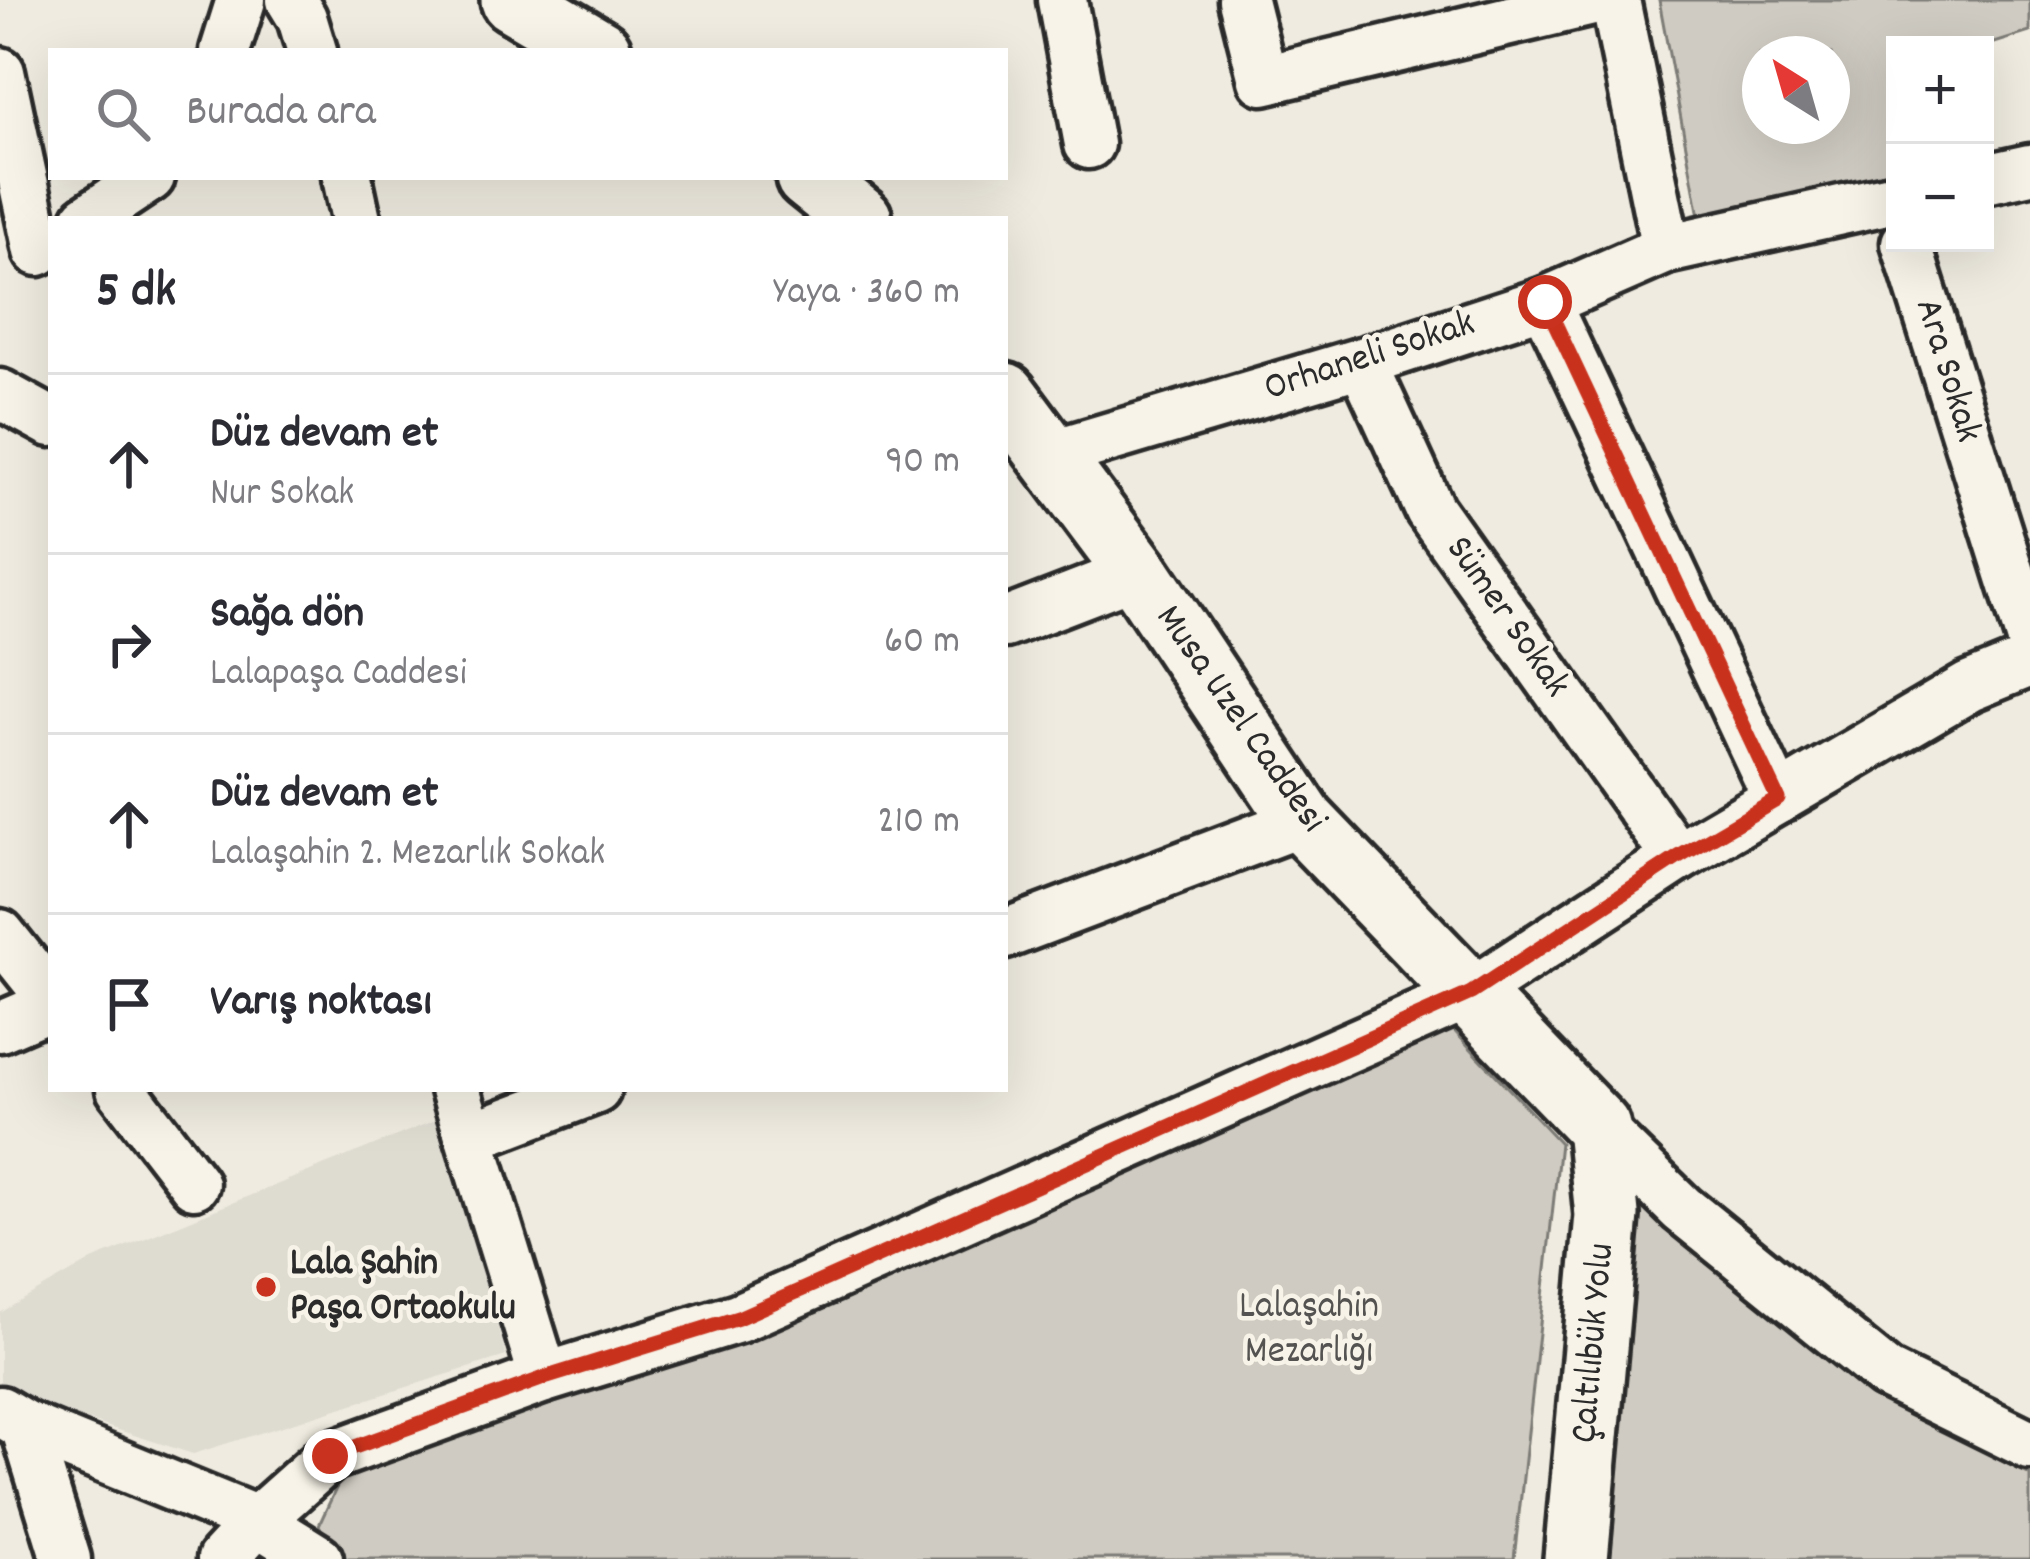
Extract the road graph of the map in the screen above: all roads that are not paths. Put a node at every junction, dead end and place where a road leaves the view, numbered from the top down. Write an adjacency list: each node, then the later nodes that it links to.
1 (241, 0): 8 (street)
2 (291, 0): 9 (street)
3 (513, 0): 10 (main road)
4 (1062, 0): 12 (street)
5 (1244, 0): 6 (street)
6 (1597, 0)
7 (1615, 0): 22 (street)
8 (226, 48)
9 (311, 48)
10 (594, 48)
11 (0, 72): 23 (street)
12 (1089, 144)
13 (2030, 169): 14 (street)
14 (1994, 177)
15 (146, 180): 19 (street)
16 (348, 180): 20 (street)
17 (812, 180): 21 (main road)
18 (1886, 214): 22 (street, Orhaneli Sokak)
19 (92, 216)
20 (355, 216)
21 (856, 216)
22 (1666, 249): 25 (street, Orhaneli Sokak)
23 (30, 252)
24 (1910, 252): 33 (street, Ara Sokak)
25 (1545, 302): 26 (street, Orhaneli Sokak); 35 (street)
26 (1362, 362): 30 (street, Orhaneli Sokak); 37 (street, Sümer Sokak)
27 (0, 394): 29 (street)
28 (1008, 399): 30 (main road, Musa Uzel Caddesi)
29 (48, 420)
30 (1050, 455): 31 (main road, Musa Uzel Caddesi)
31 (1137, 572): 32 (street); 36 (main road, Musa Uzel Caddesi)
32 (1008, 622)
33 (2030, 637)
34 (2030, 662): 35 (street)
35 (1778, 799): 37 (street)
36 (1303, 821): 38 (street); 40 (main road, Musa Uzel Caddesi)
37 (1677, 858): 40 (street)
38 (1008, 933)
39 (0, 934): 41 (street)
40 (1471, 993): 47 (main road, Musa Uzel Caddesi); 50 (street)
41 (48, 997)
42 (48, 1003): 43 (street)
43 (0, 1027)
44 (123, 1092): 49 (street)
45 (456, 1092): 48 (street)
46 (588, 1092): 48 (street)
47 (1598, 1127): 52 (street); 57 (main road, Çaltılıbük Yolu)
48 (470, 1137): 50 (street)
49 (194, 1184)
50 (544, 1378): 53 (street)
51 (12, 1419): 53 (street); 54 (street)
52 (2030, 1445)
53 (257, 1520): 55 (street); 56 (street)
54 (65, 1559)
55 (222, 1559)
56 (318, 1559)
57 (1576, 1559)

